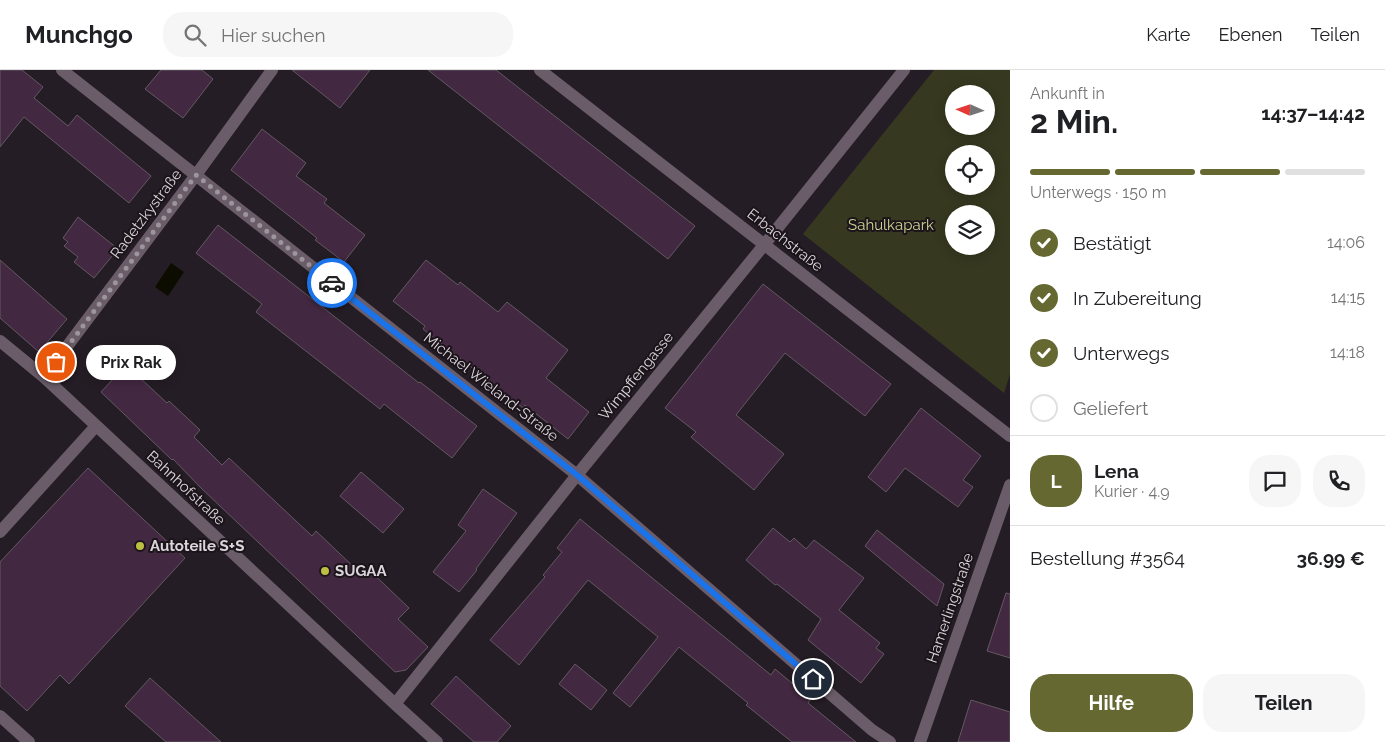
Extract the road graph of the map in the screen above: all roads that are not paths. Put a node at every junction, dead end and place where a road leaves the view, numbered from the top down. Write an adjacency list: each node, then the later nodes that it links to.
1 (62, 70): 5 (street, Michael Wieland-Straße)
2 (272, 70): 5 (street, Radetzkystraße)
3 (540, 70): 6 (street, Erbachstraße)
4 (904, 70): 6 (street, Wimpffengasse)
5 (196, 175): 8 (street, Radetzkystraße); 11 (street, Michael Wieland-Straße)
6 (764, 244): 10 (street, Erbachstraße); 11 (street, Wimpffengasse)
7 (0, 341): 8 (street, Bahnhofstraße)
8 (44, 377): 9 (street, Bahnhofstraße)
9 (96, 426): 13 (street); 14 (street, Bahnhofstraße)
10 (1010, 436)
11 (577, 475): 14 (street, Wimpffengasse); 18 (street, Michael Wieland-Straße)
12 (1010, 485): 19 (street, Hamerlingstraße)
13 (0, 532)
14 (395, 704): 17 (street, Bahnhofstraße)
15 (0, 716): 16 (street)
16 (28, 742)
17 (437, 742)
18 (890, 742)
19 (920, 742)

